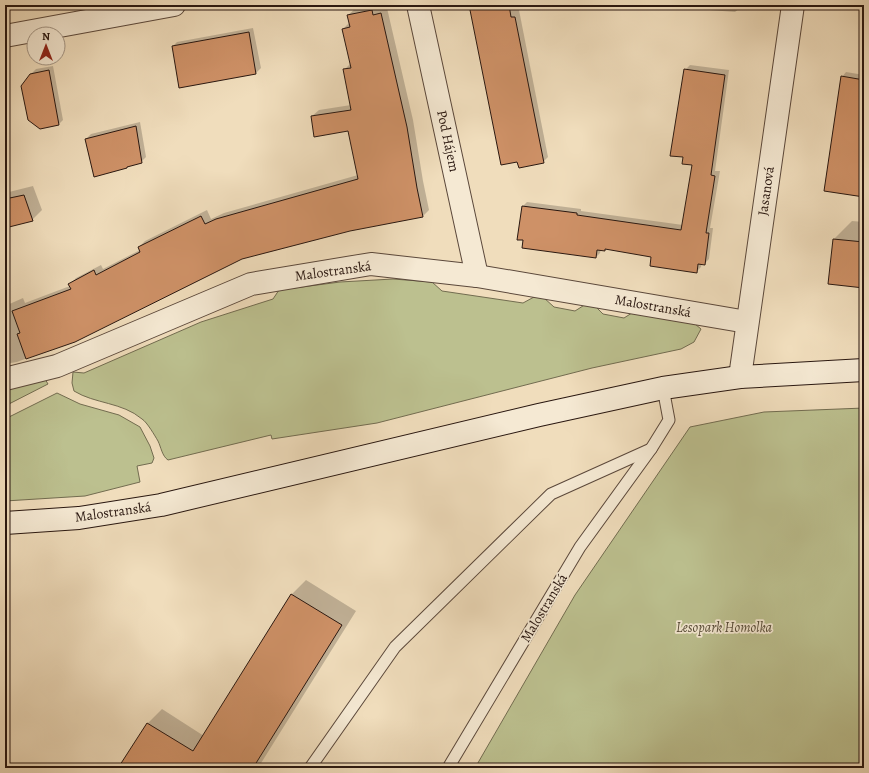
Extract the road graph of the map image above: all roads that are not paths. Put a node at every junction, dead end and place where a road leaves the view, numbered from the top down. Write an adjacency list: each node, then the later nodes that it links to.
1 (174, 5): 4 (street)
2 (418, 5): 5 (street, Pod Hájem)
3 (793, 5): 6 (street, Jasanová)
4 (5, 36)
5 (477, 276): 6 (street, Malostranská); 9 (street, Malostranská)
6 (747, 322): 8 (street, Jasanová)
7 (864, 370): 8 (street, Malostranská)
8 (740, 377): 10 (street, Malostranská)
9 (5, 379)
10 (663, 388): 11 (lane, Malostranská); 12 (street, Malostranská)
11 (651, 449): 13 (lane); 14 (lane, Malostranská)
12 (5, 523)
13 (310, 768)
14 (448, 768)

